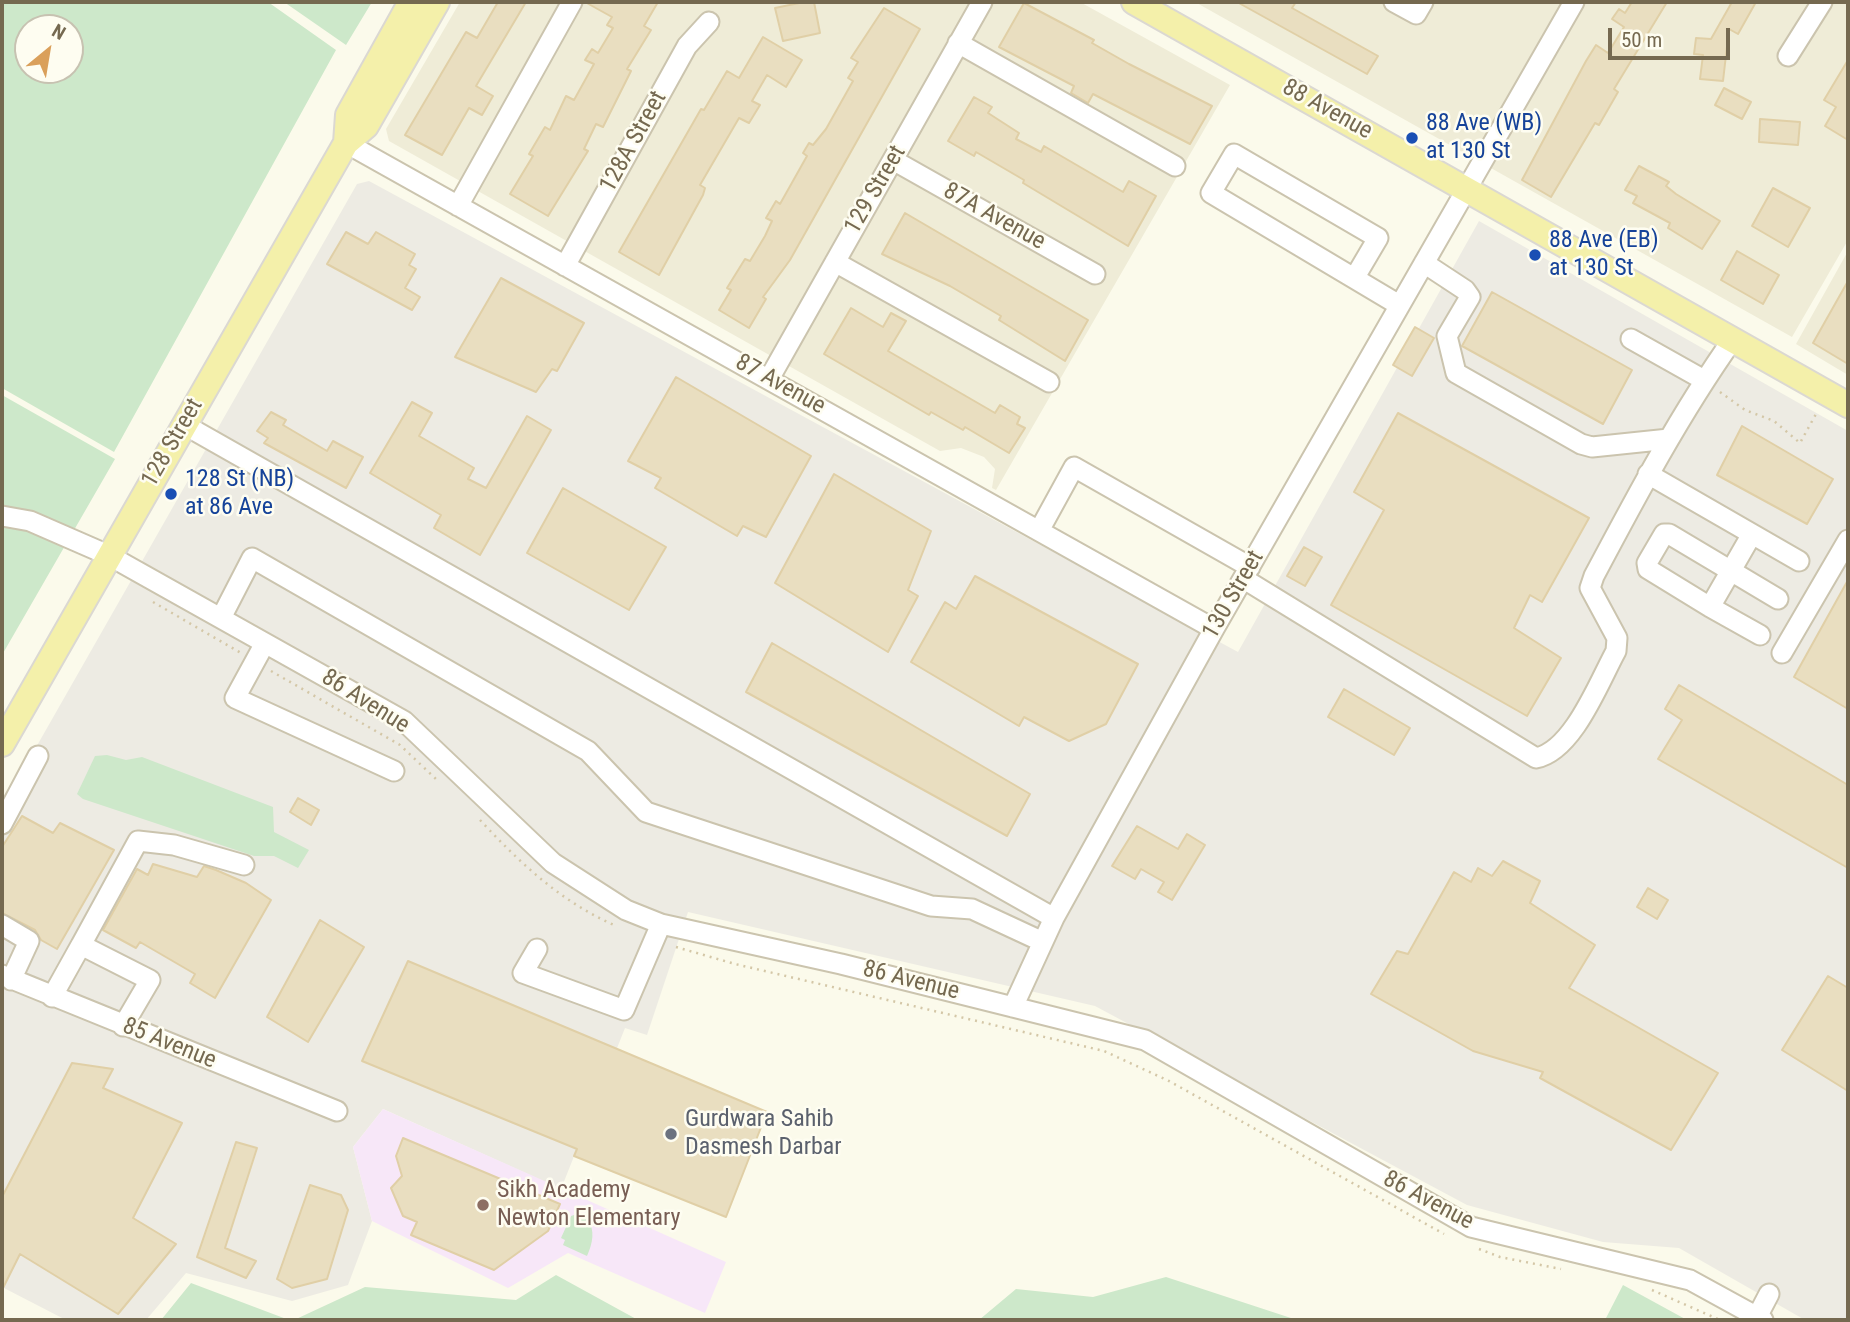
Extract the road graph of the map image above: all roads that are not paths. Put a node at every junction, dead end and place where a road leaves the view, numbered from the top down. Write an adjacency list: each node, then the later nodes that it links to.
1 (411, 2): 13 (main road, 128 Street)
2 (437, 2): 13 (main road, 128 Street)
3 (572, 2): 17 (street)
4 (982, 2): 11 (street, 129 Street)
5 (1134, 2): 16 (main road, 88 Avenue)
6 (1394, 2): 7 (street)
7 (1423, 2)
8 (1574, 2): 16 (street, 130 Street)
9 (1822, 2): 12 (street)
10 (709, 22): 20 (street, 128A Street)
11 (958, 43): 14 (street, 129 Street); 15 (street)
12 (1788, 56)
13 (346, 142): 17 (street, 87 Avenue); 30 (main road, 128 Street)
14 (893, 160): 18 (street, 129 Street); 21 (street, 87A Avenue)
15 (1175, 166)
16 (1468, 189): 19 (street, 130 Street); 24 (main road, 88 Avenue)
17 (458, 206): 20 (street, 87 Avenue)
18 (835, 262): 26 (street, 129 Street); 28 (street)
19 (1424, 263): 23 (street, 130 Street); 31 (street)
20 (565, 266): 26 (street, 87 Avenue)
21 (1095, 274)
22 (1355, 277): 22 (street); 23 (street)
23 (1399, 304): 40 (street, 130 Street)
24 (1733, 339): 27 (street); 29 (main road, 88 Avenue)
25 (1630, 340): 27 (street)
26 (769, 379): 34 (street, 87 Avenue)
27 (1703, 381): 31 (street)
28 (1049, 382)
29 (1848, 405)
30 (183, 424): 37 (main road, 128 Street); 53 (street)
31 (1669, 439): 32 (street)
32 (1648, 474): 35 (street); 40 (street)
33 (2, 516): 37 (street, 86 Avenue)
34 (1040, 529): 40 (street); 44 (street, 87 Avenue)
35 (1752, 534): 38 (street); 39 (street)
36 (1848, 540): 47 (street)
37 (108, 555): 43 (street, 86 Avenue); 48 (main road, 128 Street)
38 (1799, 561)
39 (1731, 571): 41 (street); 42 (street); 42 (street)
40 (1247, 573): 44 (street, 130 Street)
41 (1779, 599)
42 (1710, 607): 45 (street)
43 (221, 618): 46 (street, 86 Avenue); 56 (street)
44 (1214, 629): 53 (street, 130 Street)
45 (1760, 635)
46 (265, 643): 50 (street); 54 (street, 86 Avenue)
47 (1782, 653)
48 (2, 744)
49 (38, 756): 51 (street)
50 (394, 771)
51 (2, 824)
52 (244, 865): 57 (street)
53 (1054, 918): 56 (street, 130 Street)
54 (661, 924): 58 (street); 61 (street, 86 Avenue)
55 (2, 925): 59 (street)
56 (1042, 942): 61 (street, 130 Street)
57 (81, 945): 60 (street); 62 (street)
58 (537, 949)
59 (6, 977): 60 (street, 85 Avenue)
60 (52, 997): 62 (street, 85 Avenue)
61 (1013, 1007): 65 (street, 86 Avenue)
62 (123, 1026): 63 (street, 85 Avenue)
63 (337, 1111)
64 (1769, 1294): 65 (street)
65 (1760, 1318)

